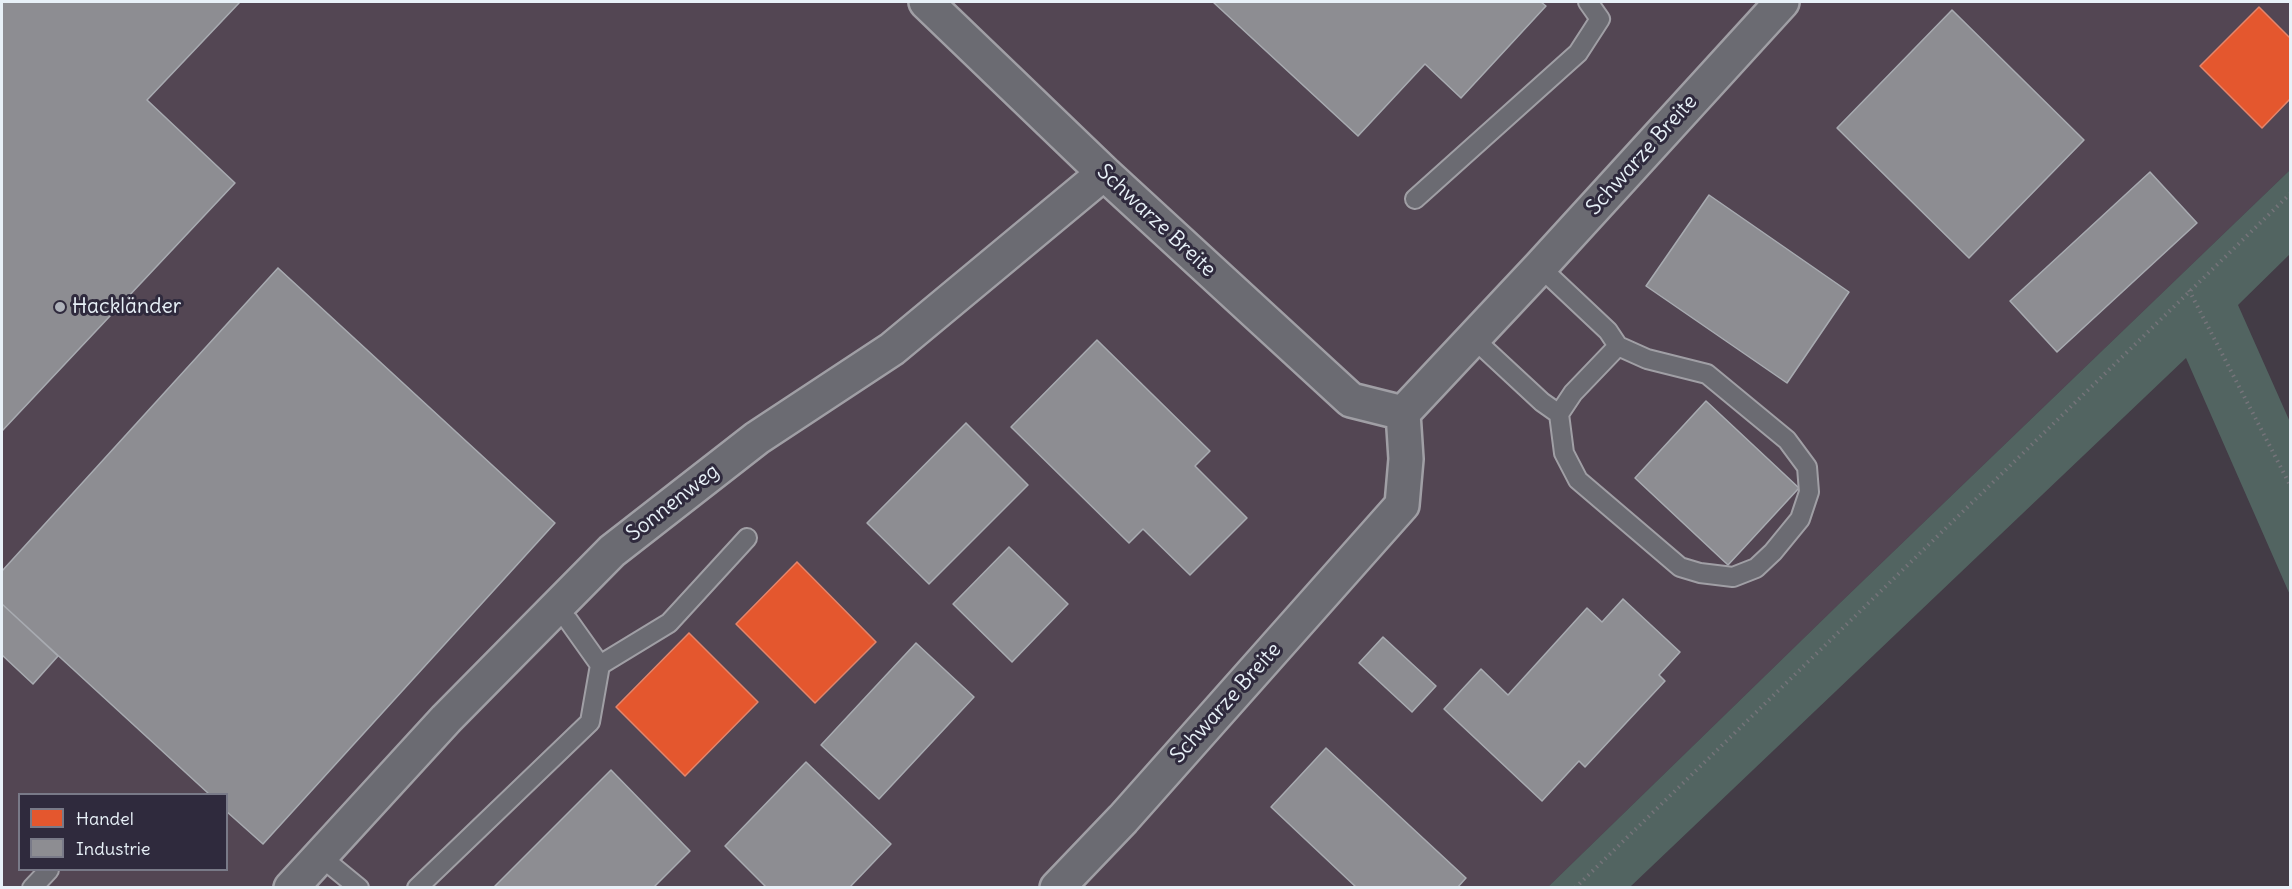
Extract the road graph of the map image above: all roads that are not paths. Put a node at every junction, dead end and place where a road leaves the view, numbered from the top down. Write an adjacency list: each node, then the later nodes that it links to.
1 (926, 2): 4 (street, Schwarze Breite)
2 (1588, 2): 5 (lane)
3 (1782, 2): 6 (street, Schwarze Breite)
4 (1104, 173): 9 (street, Schwarze Breite); 14 (street, Sonnenweg)
5 (1415, 199)
6 (1540, 267): 7 (street, Schwarze Breite); 8 (lane)
7 (1473, 338): 9 (street, Schwarze Breite); 10 (lane)
8 (1618, 346): 10 (lane); 10 (lane)
9 (1403, 413): 20 (street, Schwarze Breite)
10 (1559, 414)
11 (747, 538): 13 (lane)
12 (568, 620): 13 (lane)
13 (600, 665): 19 (lane)
14 (320, 856): 17 (street, Sonnenweg); 18 (lane)
15 (48, 871): 16 (lane)
16 (32, 888)
17 (291, 888)
18 (358, 888)
19 (417, 888)
20 (1057, 888)

